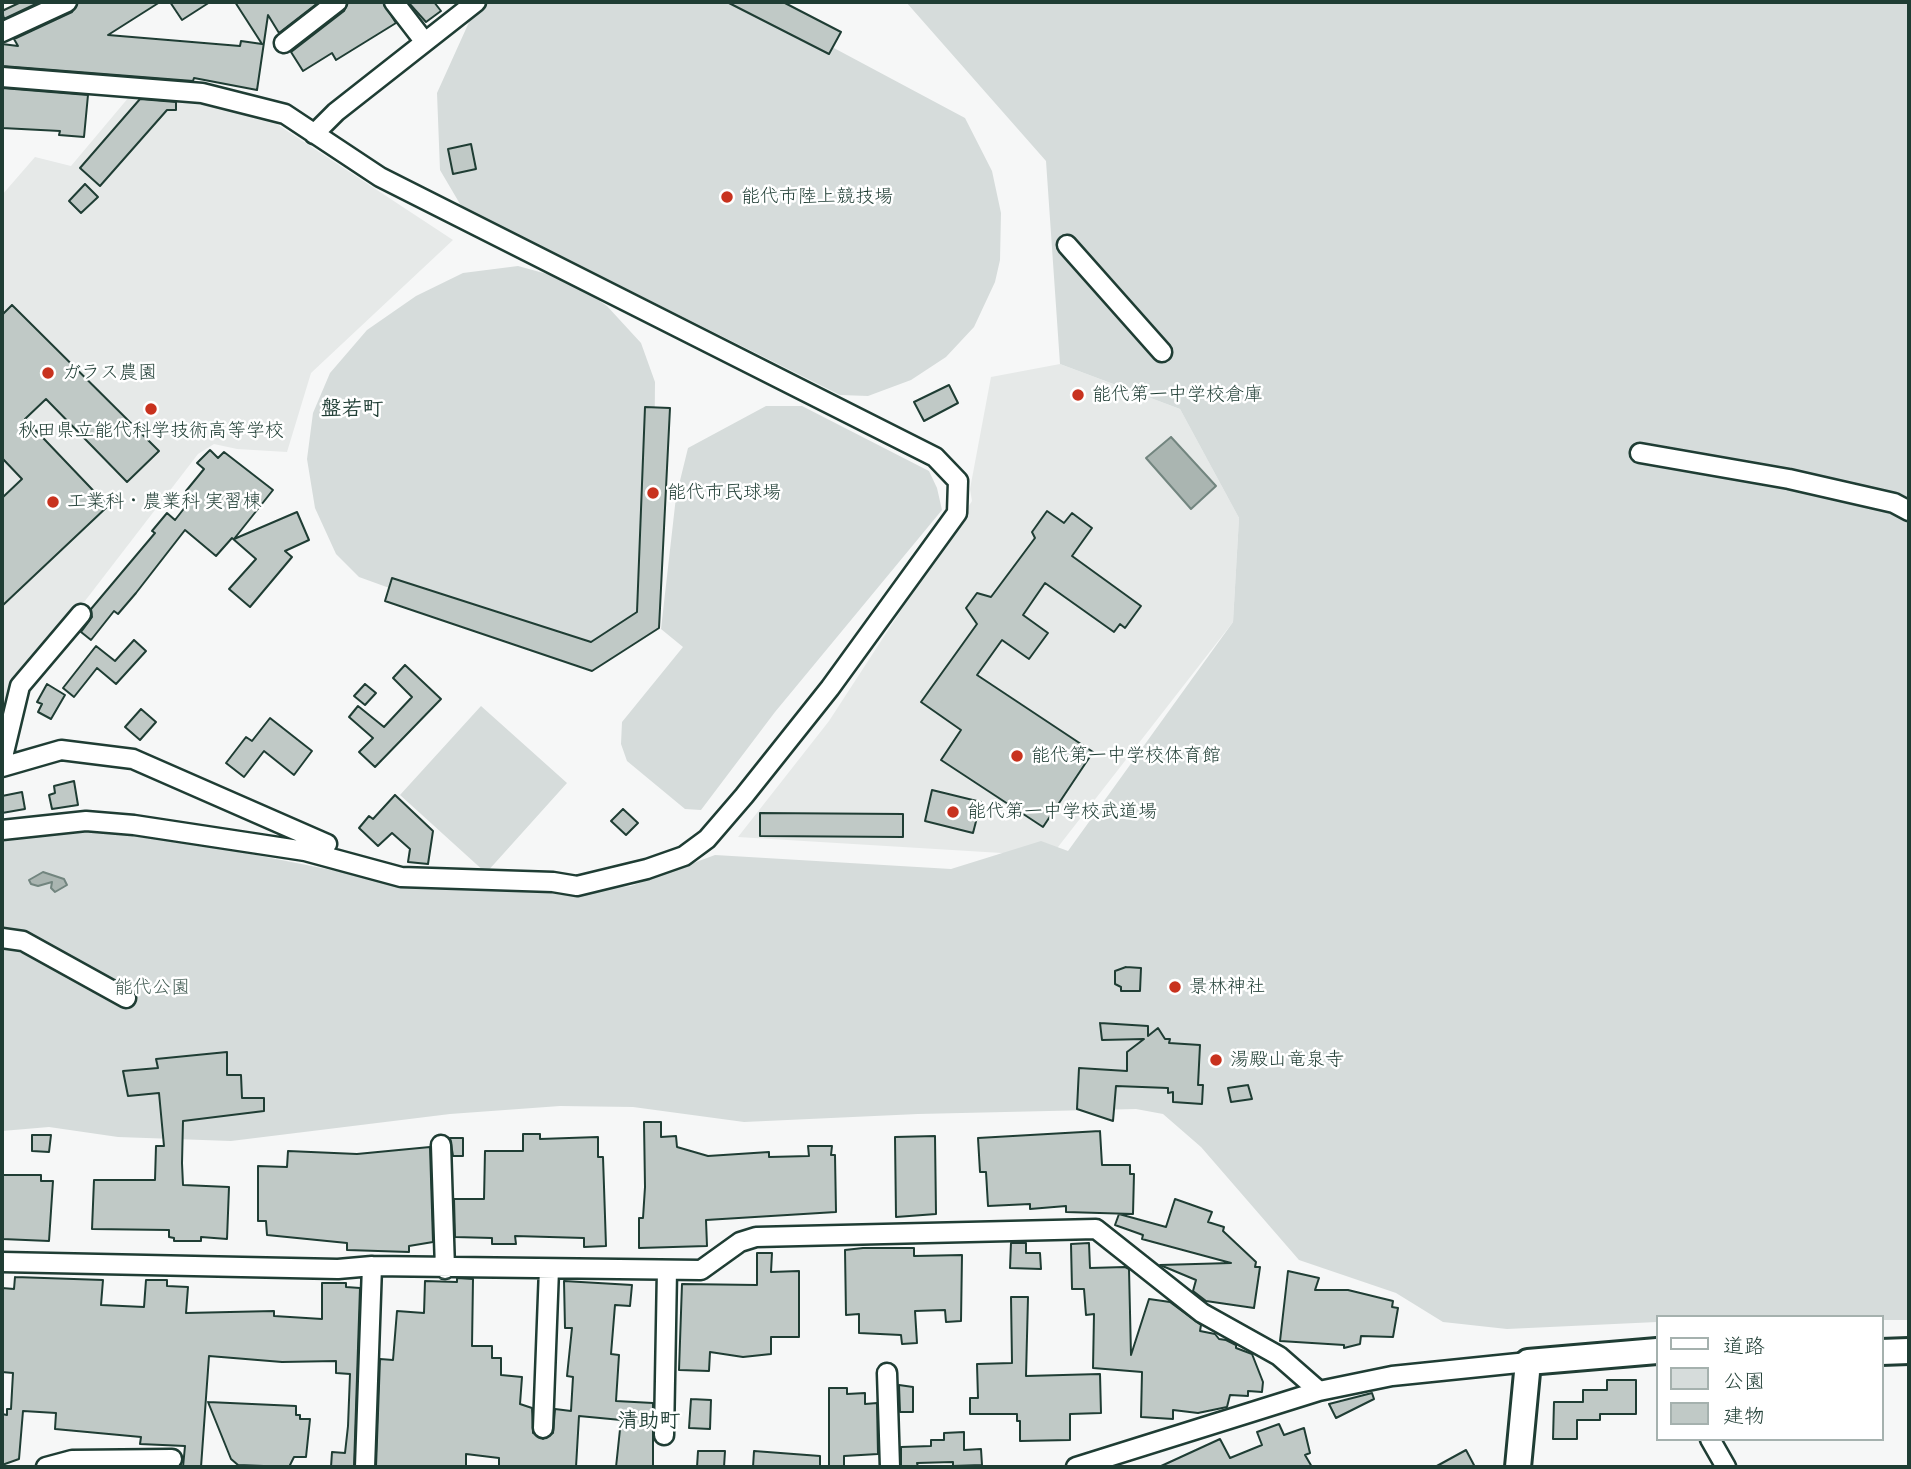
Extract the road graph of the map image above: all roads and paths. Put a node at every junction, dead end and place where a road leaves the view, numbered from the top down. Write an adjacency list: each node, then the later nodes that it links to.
1 (67, 2): 5 (street)
2 (337, 2): 7 (street)
3 (394, 2): 6 (street)
4 (476, 2): 6 (street)
5 (2, 32)
6 (424, 41): 9 (street)
7 (284, 43)
8 (2, 76): 9 (street)
9 (314, 134): 18 (street)
10 (1067, 245): 11 (street)
11 (1162, 352)
12 (1640, 453): 13 (street)
13 (1909, 511)
14 (81, 614): 15 (street)
15 (2, 761)
16 (2, 767): 18 (street)
17 (2, 830): 18 (street)
18 (305, 851)
19 (2, 938): 20 (street)
20 (126, 998)
21 (441, 1145): 24 (street)
22 (2, 1262): 23 (street)
23 (372, 1266): 24 (street); 38 (street)
24 (445, 1269): 25 (street)
25 (549, 1269): 26 (street); 33 (street)
26 (667, 1270): 32 (street); 34 (street)
27 (1656, 1351): 30 (street)
28 (1883, 1352): 29 (street)
29 (1909, 1352)
30 (1528, 1363): 32 (street); 41 (street)
31 (887, 1373): 39 (street)
32 (1319, 1391): 40 (street)
33 (543, 1428)
34 (664, 1435)
35 (1711, 1441): 42 (street)
36 (172, 1459): 37 (street)
37 (46, 1467)
38 (365, 1467)
39 (890, 1467)
40 (1076, 1467)
41 (1518, 1467)
42 (1726, 1467)

